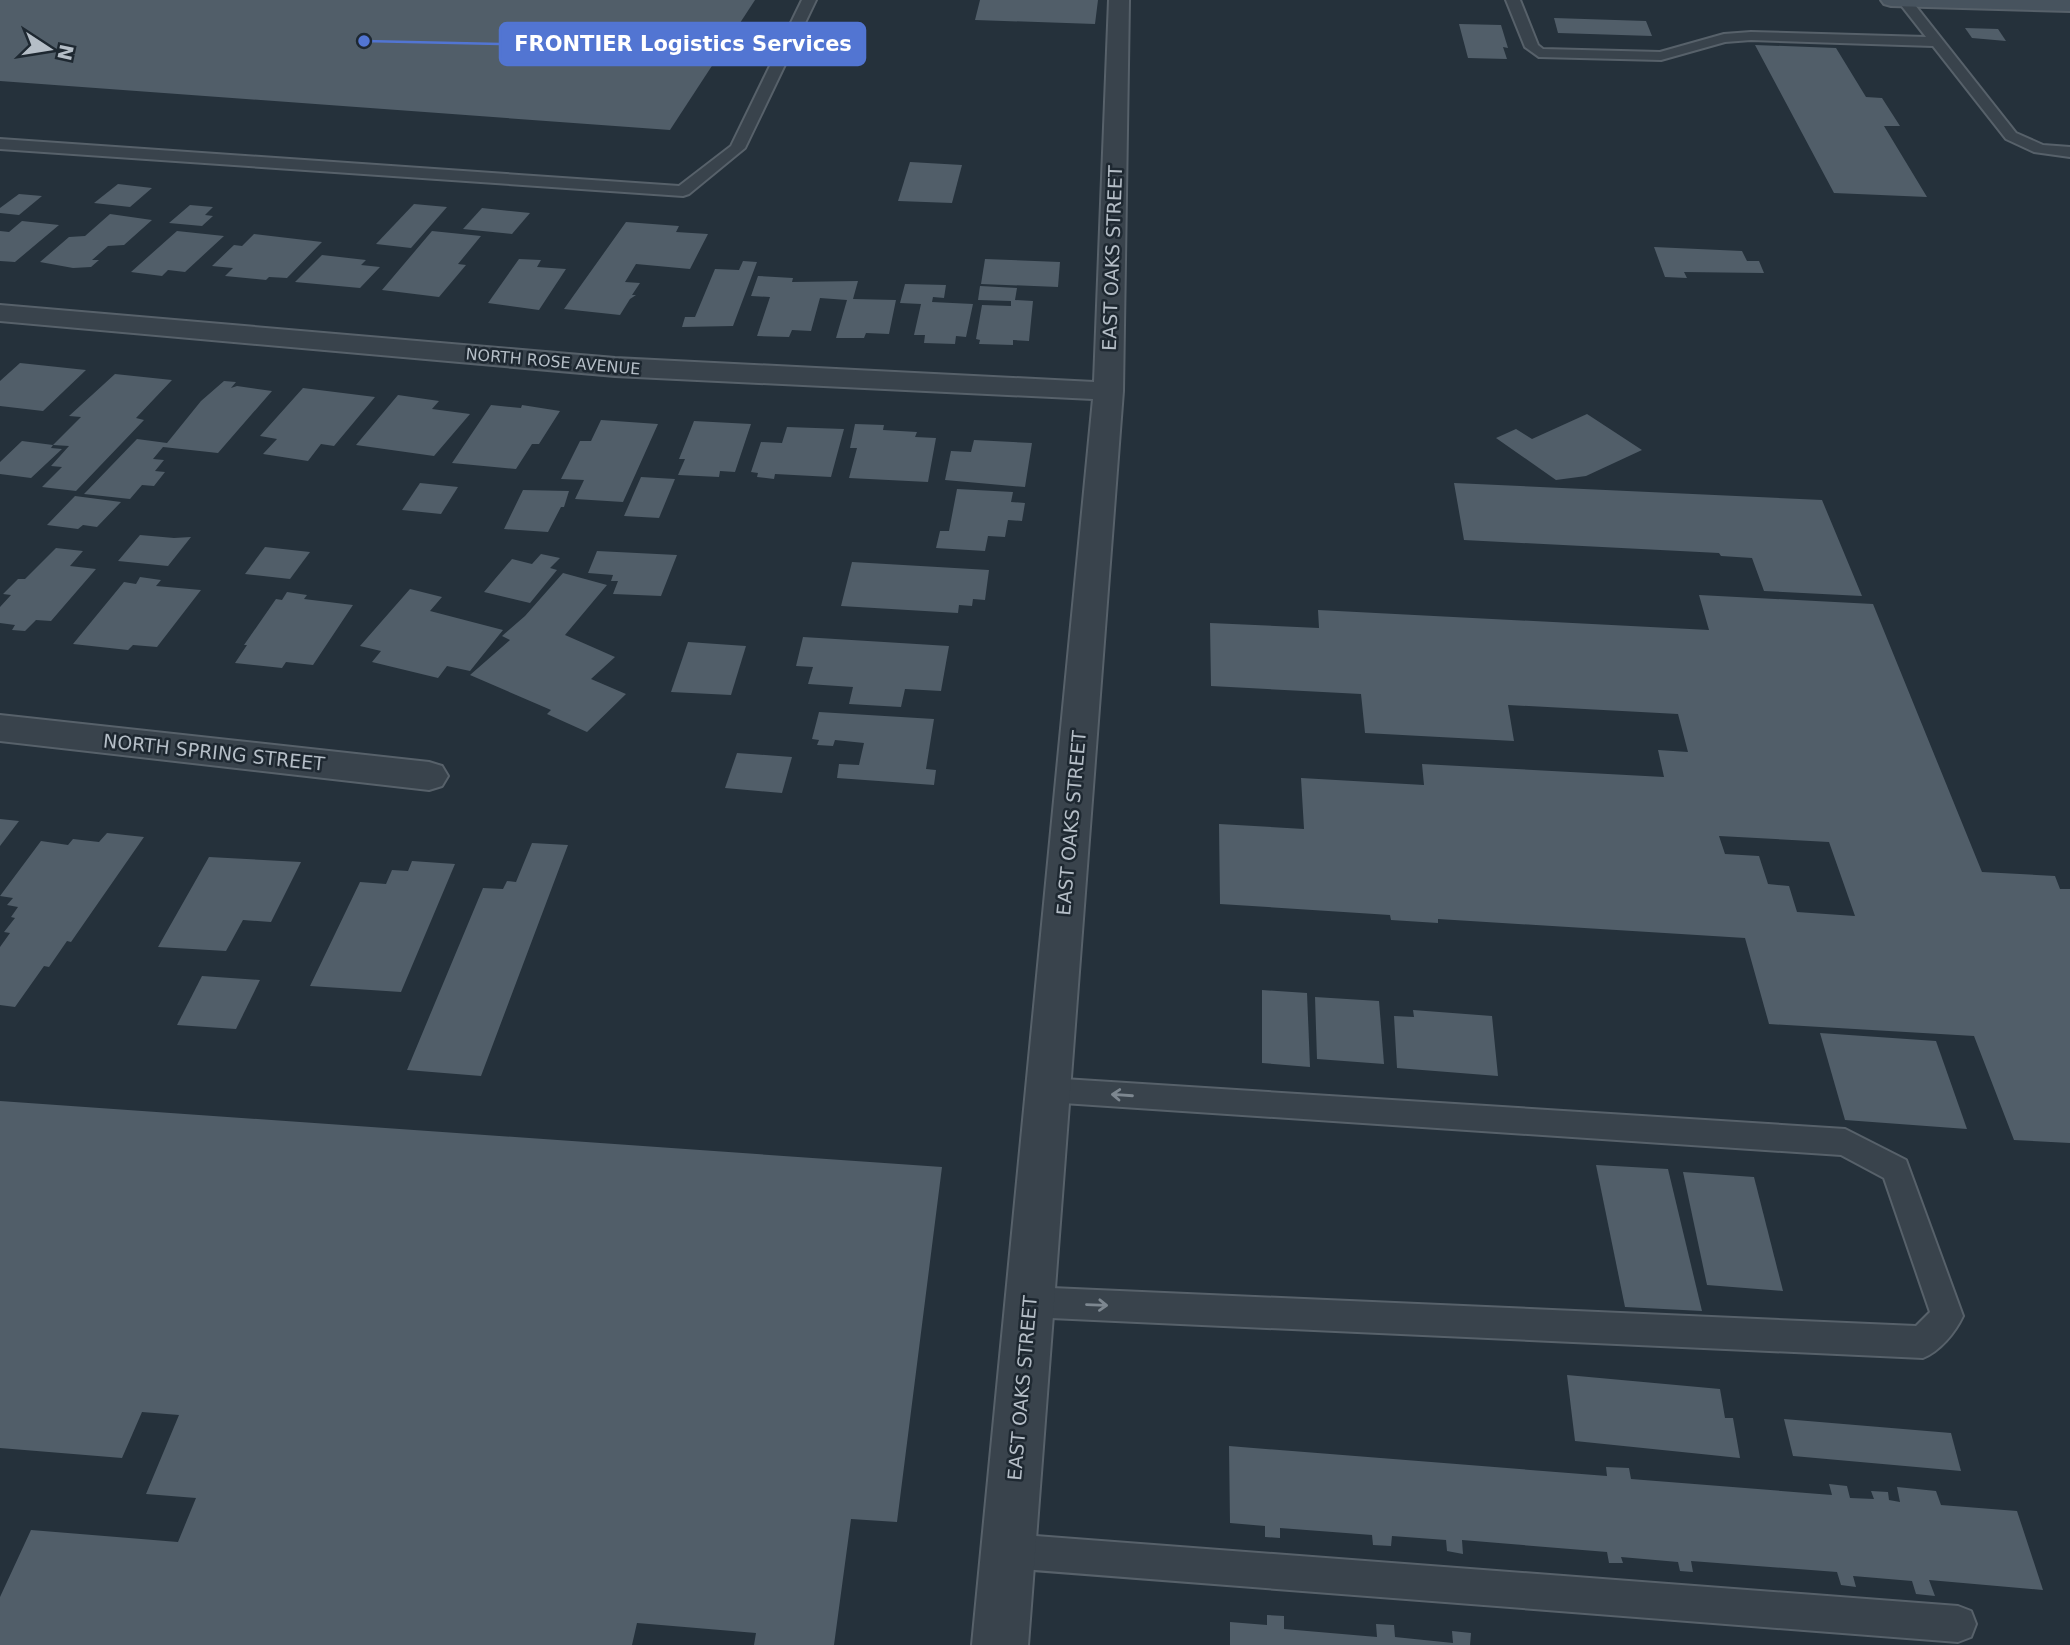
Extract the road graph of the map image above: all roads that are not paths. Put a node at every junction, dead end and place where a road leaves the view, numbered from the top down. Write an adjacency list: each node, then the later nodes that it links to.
1 (809, 0): 8 (lane)
2 (1119, 0): 11 (street, EAST OAKS STREET)
3 (1513, 0): 7 (lane)
4 (1891, 0): 5 (street)
5 (1904, 0): 6 (street); 7 (lane)
6 (2070, 5)
7 (1938, 42): 9 (lane)
8 (0, 144)
9 (2070, 152)
10 (0, 313): 11 (street, NORTH ROSE AVENUE)
11 (1108, 391): 14 (street, EAST OAKS STREET)
12 (0, 728): 13 (street, NORTH SPRING STREET)
13 (429, 776)
14 (1048, 1090): 15 (street, EAST OAKS STREET); 15 (lane, one-way to 14)
15 (1029, 1302): 16 (street, EAST OAKS STREET)
16 (1008, 1551): 17 (lane); 18 (street, EAST OAKS STREET)
17 (1958, 1624)
18 (1000, 1645)

